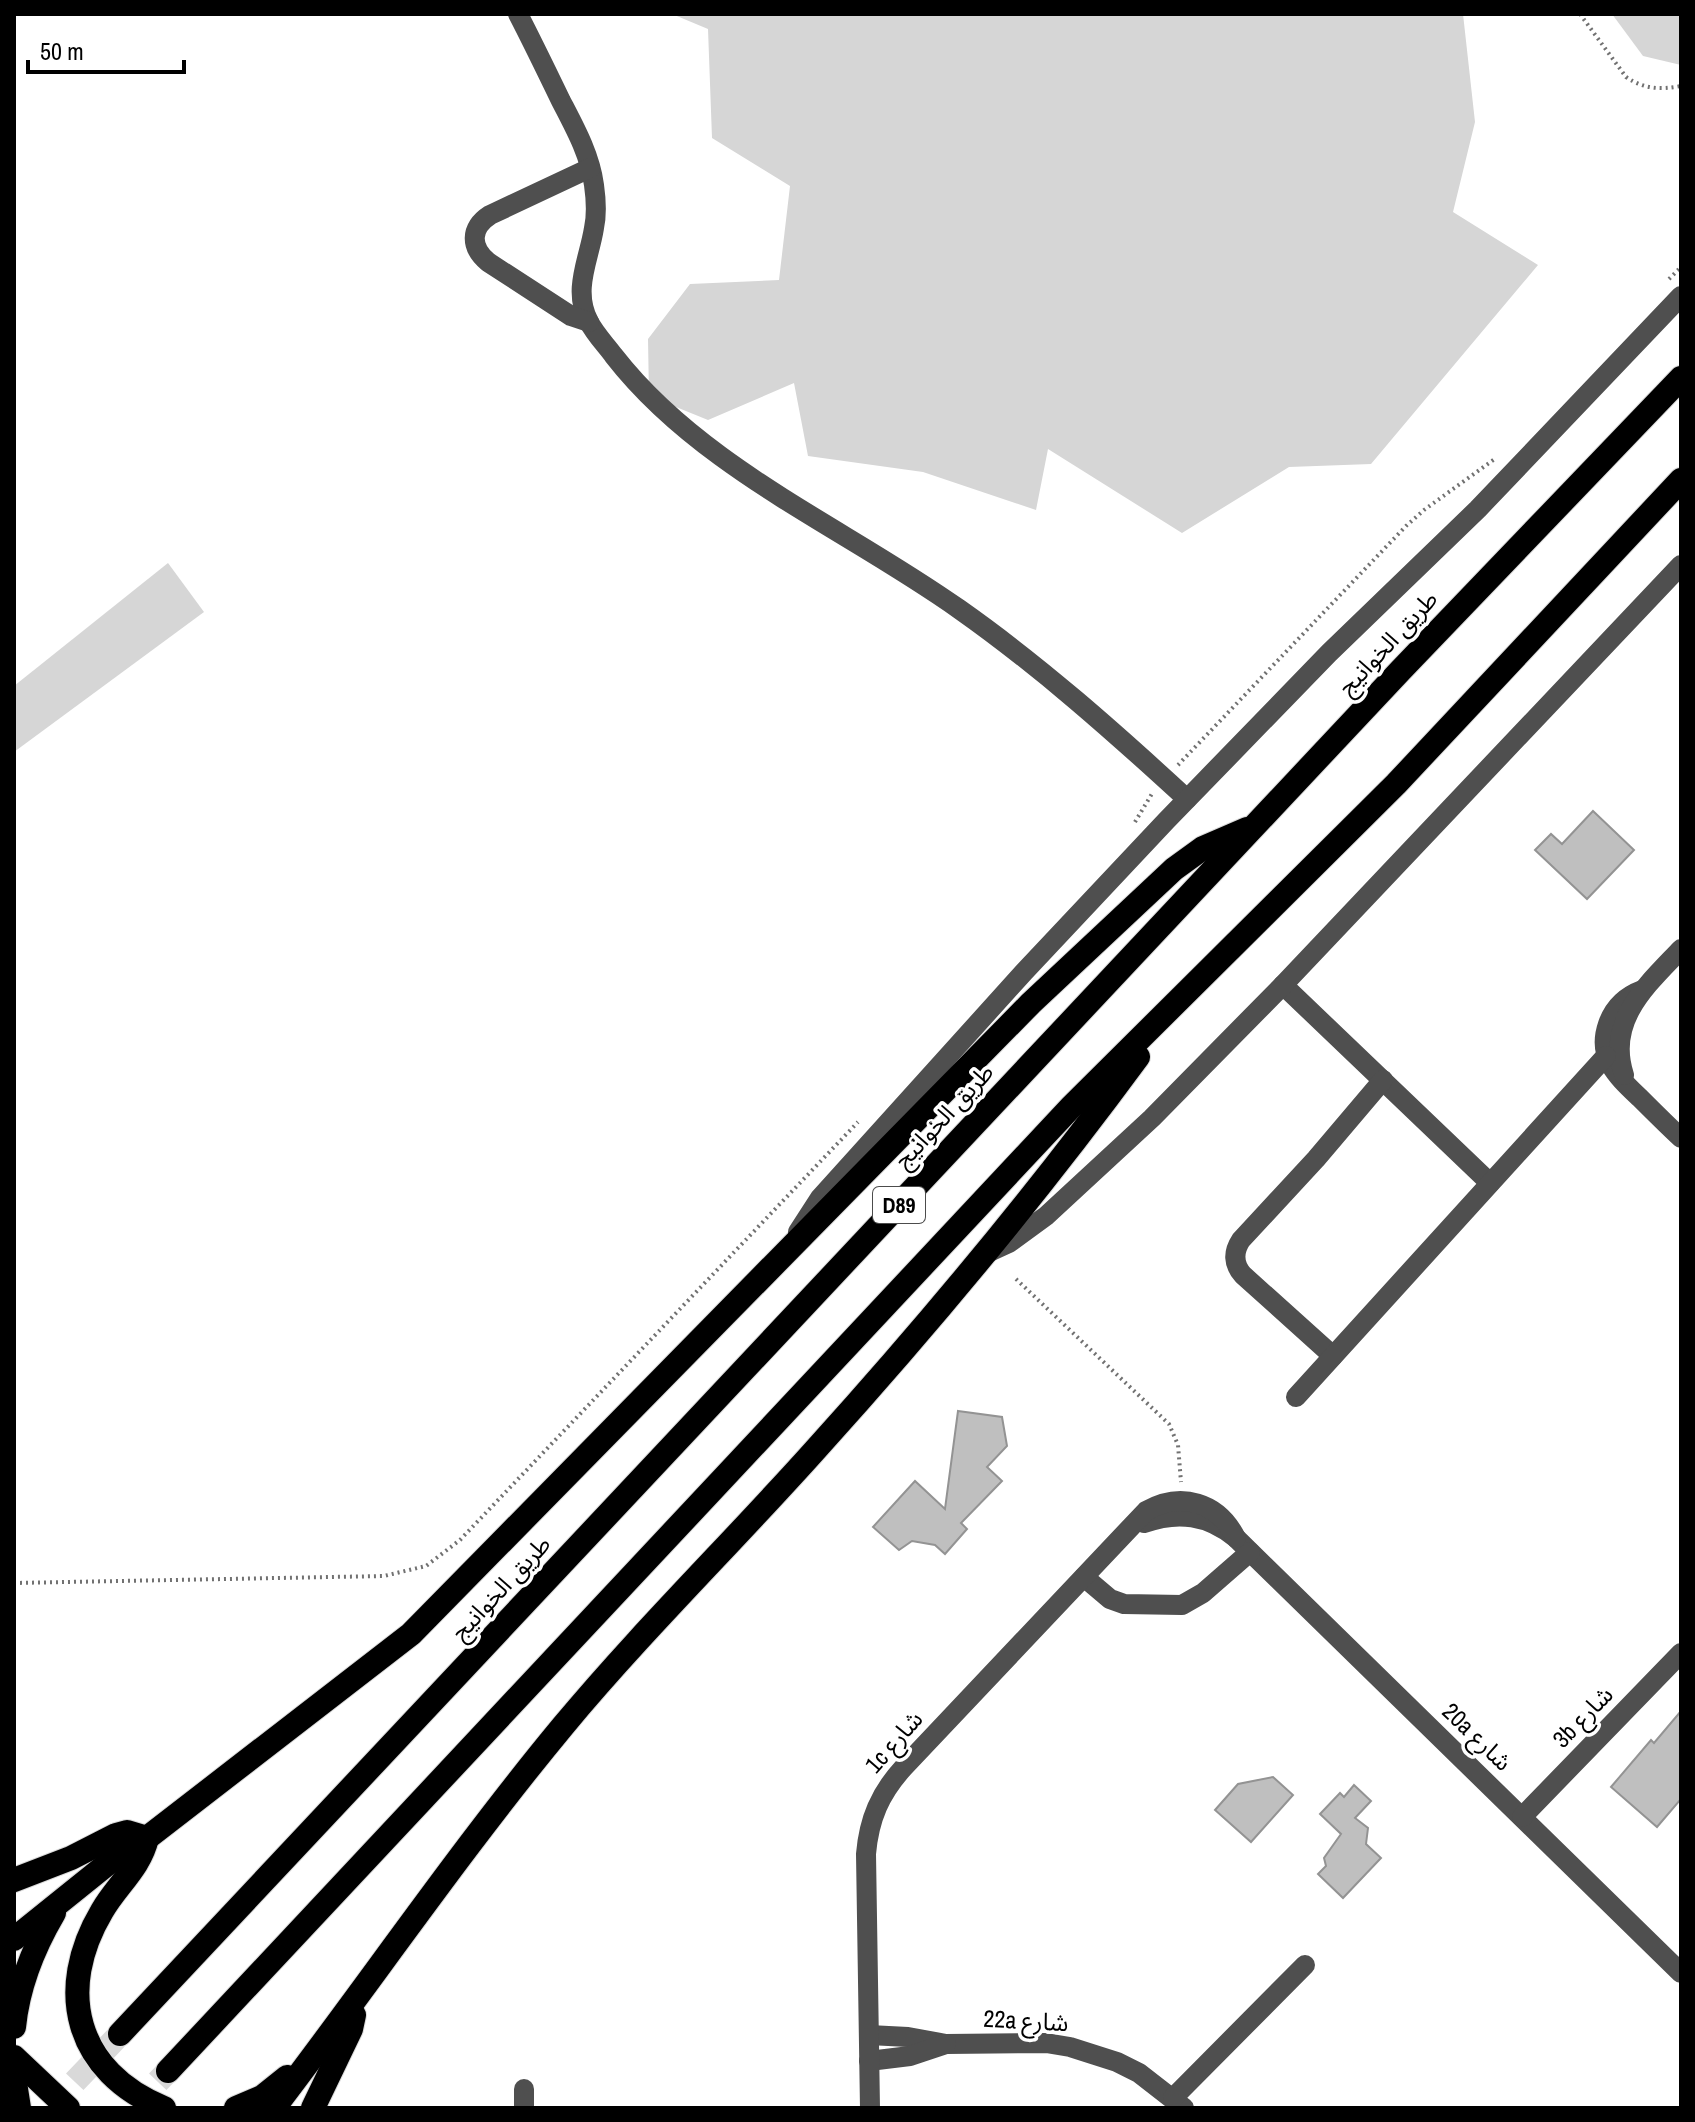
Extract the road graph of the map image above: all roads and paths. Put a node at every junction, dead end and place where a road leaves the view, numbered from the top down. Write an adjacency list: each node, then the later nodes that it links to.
1 (518, 14): 4 (street)
2 (1580, 14): 3 (path)
3 (1681, 86)
4 (590, 168): 8 (street); 8 (street)
5 (1681, 267): 6 (path)
6 (1660, 289)
7 (1681, 296): 14 (street)
8 (589, 322): 13 (street)
9 (1681, 378): 16 (highway, طريق الخوانيج / D89)
10 (1501, 454): 13 (path)
11 (1681, 480): 19 (highway, D89)
12 (1681, 565): 18 (street)
13 (1164, 779): 14 (street); 15 (path)
14 (1187, 799): 25 (street)
15 (1133, 825)
16 (1253, 827): 25 (highway); 44 (highway, طريق الخوانيج / D89)
17 (1681, 949): 20 (street)
18 (1283, 985): 21 (street); 26 (street)
19 (1179, 998): 26 (highway); 49 (highway, D89)
20 (1610, 1043): 23 (street); 24 (street)
21 (1383, 1080): 24 (street); 28 (street)
22 (864, 1116): 33 (path)
23 (1681, 1138)
24 (1490, 1183): 28 (street)
25 (793, 1244): 36 (highway)
26 (985, 1254): 42 (highway)
27 (1016, 1279): 30 (path)
28 (1333, 1356): 29 (street)
29 (1296, 1397)
30 (1183, 1508): 31 (street, 20a شارع); 32 (street, 1c شارع)
31 (1243, 1545): 32 (street); 35 (street, 20a شارع)
32 (1084, 1577): 45 (street, 1c شارع)
33 (14, 1583)
34 (1681, 1653): 35 (street, 3b شارع)
35 (1522, 1817): 41 (street, 20a شارع)
36 (147, 1838): 37 (highway); 38 (highway); 54 (highway)
37 (14, 1880)
38 (61, 1900): 39 (highway); 43 (highway)
39 (14, 1939)
40 (1305, 1965): 51 (street)
41 (1681, 1973)
42 (354, 2001): 55 (highway); 56 (highway); 57 (highway)
43 (14, 2027)
44 (120, 2034)
45 (869, 2035): 46 (street, 22a شارع); 48 (street, 1c شارع)
46 (946, 2044): 48 (street, 22a شارع); 51 (street, 22a شارع)
47 (14, 2057): 53 (highway)
48 (869, 2061): 58 (street, 1c شارع)
49 (168, 2071)
50 (14, 2076): 52 (highway)
51 (1178, 2103)
52 (19, 2105)
53 (65, 2107)
54 (164, 2108)
55 (236, 2108)
56 (274, 2108)
57 (313, 2108)
58 (870, 2108)

